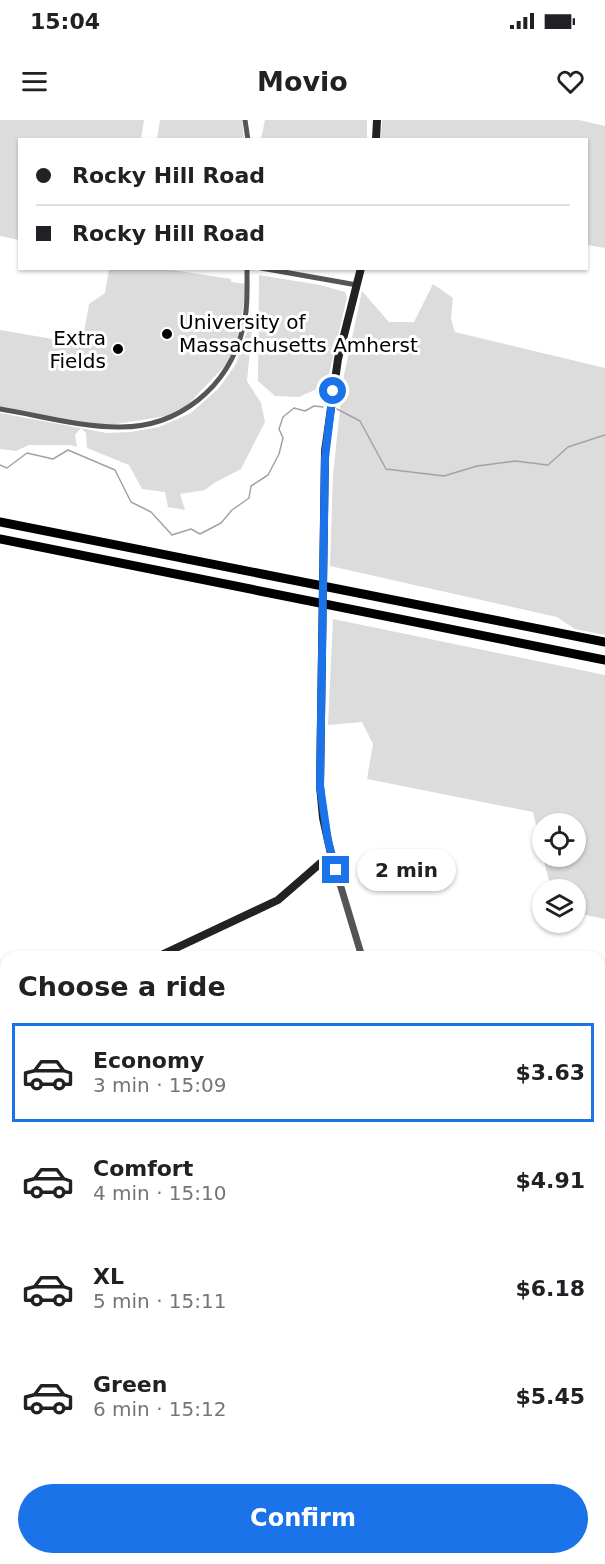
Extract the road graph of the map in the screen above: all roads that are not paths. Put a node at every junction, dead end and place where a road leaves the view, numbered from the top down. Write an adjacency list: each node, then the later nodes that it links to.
1 (245, 120): 3 (street)
2 (377, 120): 4 (main road)
3 (248, 138)
4 (376, 138)
5 (247, 270): 9 (street)
6 (272, 270): 8 (street)
7 (361, 270): 8 (main road)
8 (357, 285): 14 (main road)
9 (0, 409)
10 (0, 522): 12 (main road)
11 (0, 539): 13 (main road)
12 (605, 642)
13 (605, 660)
14 (331, 854): 15 (main road); 16 (street)
15 (171, 951)
16 (360, 951)

